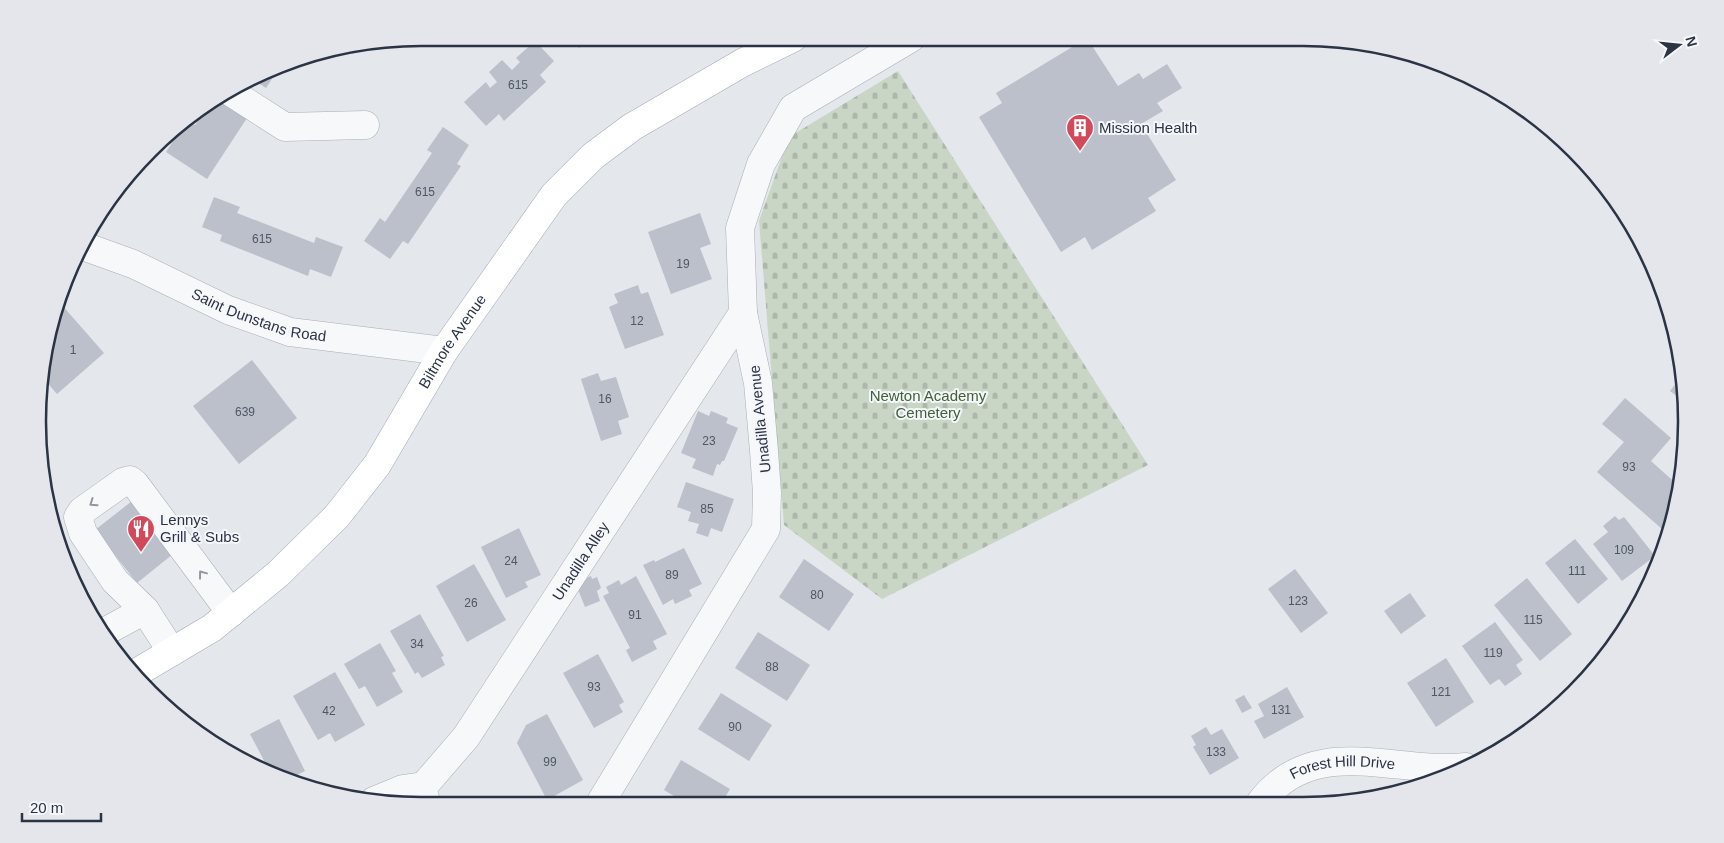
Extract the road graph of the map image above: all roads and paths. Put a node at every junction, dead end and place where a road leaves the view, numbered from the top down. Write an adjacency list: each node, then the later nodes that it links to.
1 (777, 46): 7 (main road, Biltmore Avenue)
2 (898, 46): 6 (street, Unadilla Avenue)
3 (236, 96): 4 (street)
4 (365, 125)
5 (89, 248): 7 (street, Saint Dunstans Road)
6 (743, 313): 15 (street, Unadilla Alley); 16 (street, Unadilla Avenue)
7 (444, 351): 9 (main road, Biltmore Avenue)
8 (146, 610): 9 (street, one-way to 8); 10 (street); 11 (street)
9 (231, 613): 11 (main road, Biltmore Avenue)
10 (109, 630)
11 (172, 652): 12 (main road, Biltmore Avenue)
12 (140, 670)
13 (1446, 768): 17 (street, Forest Hill Drive)
14 (388, 795): 15 (street)
15 (426, 796)
16 (604, 797)
17 (1264, 797)

